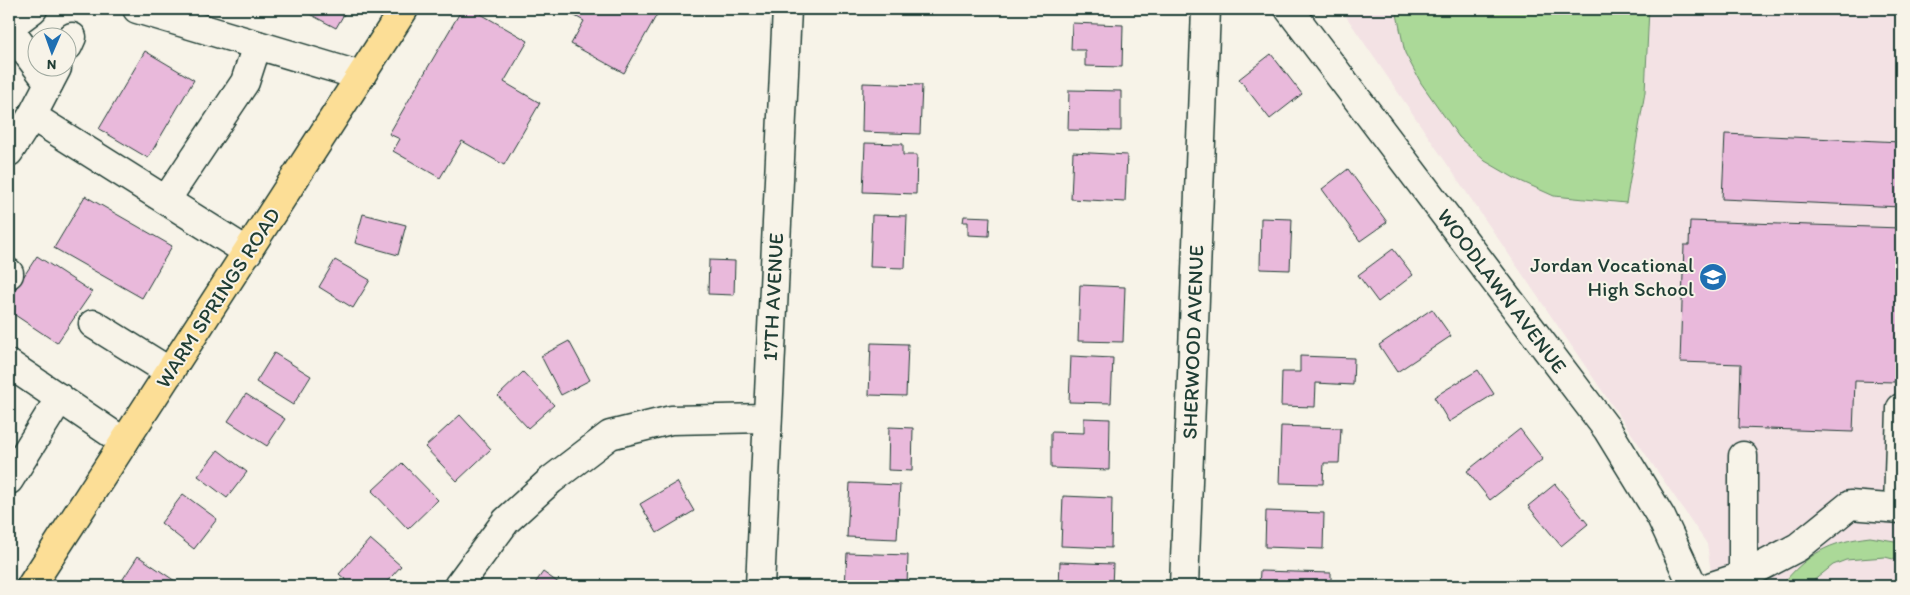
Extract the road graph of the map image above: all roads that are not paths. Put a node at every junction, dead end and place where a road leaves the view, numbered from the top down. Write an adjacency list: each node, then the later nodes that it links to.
1 (34, 9): 7 (street)
2 (137, 9): 8 (street)
3 (404, 9): 10 (main road, WARM SPRINGS ROAD)
4 (787, 9): 21 (street, 17TH AVENUE)
5 (1206, 9): 30 (street, SHERWOOD AVENUE)
6 (1289, 9): 31 (street, WOODLAWN AVENUE)
7 (9, 28): 9 (street)
8 (256, 45): 10 (street); 14 (street)
9 (28, 48)
10 (361, 76): 15 (main road, WARM SPRINGS ROAD)
11 (51, 78): 12 (street)
12 (32, 116): 13 (street); 14 (street)
13 (9, 152)
14 (166, 200): 15 (street)
15 (248, 252): 18 (main road, WARM SPRINGS ROAD)
16 (93, 324): 18 (street)
17 (9, 364): 19 (street)
18 (170, 372): 22 (main road, WARM SPRINGS ROAD)
19 (60, 398): 22 (street); 24 (street)
20 (1901, 408): 25 (street)
21 (767, 418): 28 (street); 29 (street, 17TH AVENUE)
22 (124, 442): 27 (main road, WARM SPRINGS ROAD)
23 (1743, 456): 26 (street)
24 (9, 480)
25 (1900, 508): 26 (street)
26 (1743, 576): 32 (street)
27 (31, 586)
28 (458, 586)
29 (760, 586)
30 (1184, 586)
31 (1693, 586)
32 (1712, 586)

